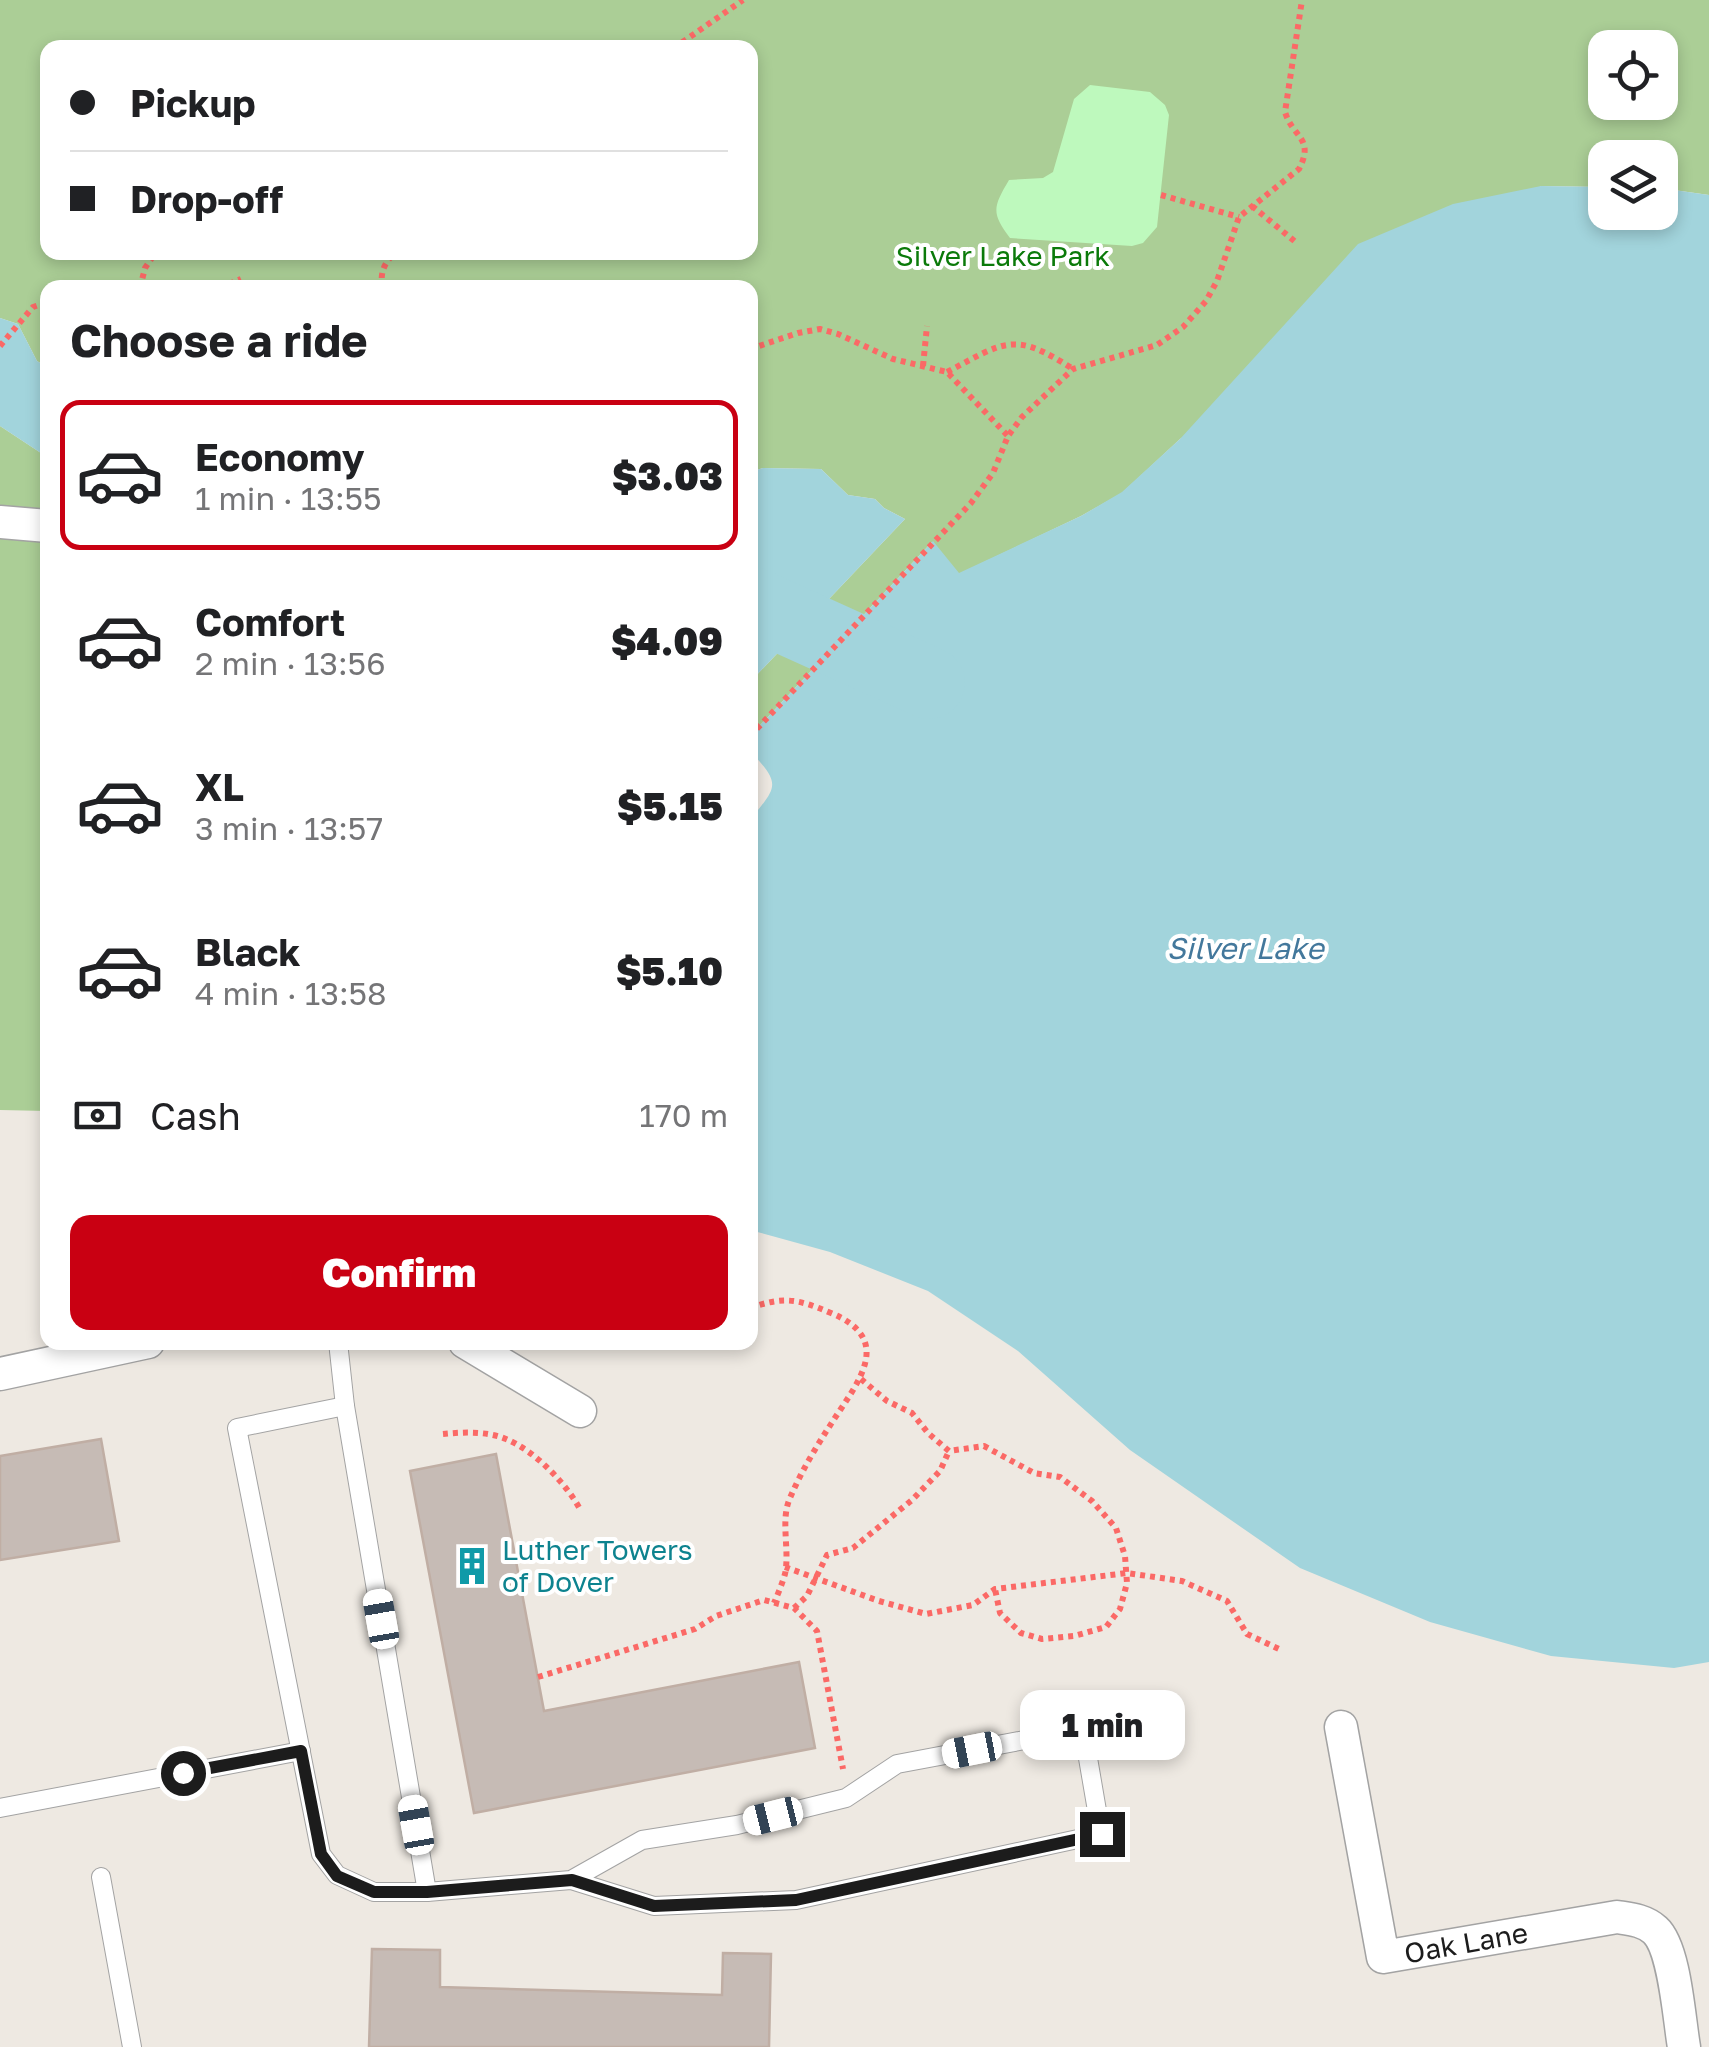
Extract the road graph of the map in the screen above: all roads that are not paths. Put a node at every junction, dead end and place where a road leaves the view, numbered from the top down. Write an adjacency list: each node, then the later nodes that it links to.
1 (0, 522): 2 (street)
2 (40, 525)
3 (111, 1350): 6 (street)
4 (339, 1350): 7 (lane)
5 (479, 1350): 8 (street)
6 (0, 1374)
7 (346, 1406): 10 (lane); 14 (lane)
8 (580, 1411)
9 (1341, 1727): 16 (street, Oak Lane)
10 (301, 1751): 11 (lane); 14 (lane)
11 (0, 1808)
12 (101, 1878): 15 (lane)
13 (572, 1880): 13 (lane); 14 (lane)
14 (427, 1892)
15 (132, 2047)
16 (1684, 2047)

